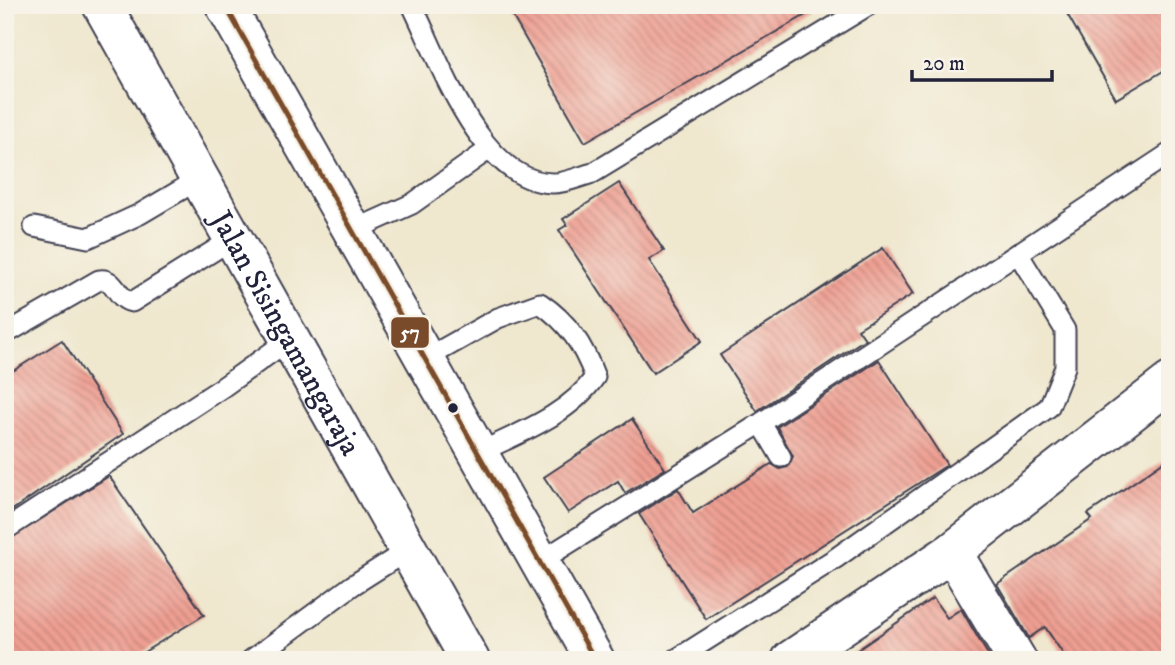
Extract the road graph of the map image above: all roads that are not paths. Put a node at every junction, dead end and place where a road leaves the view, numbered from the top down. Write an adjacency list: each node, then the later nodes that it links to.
1 (103, 5): 7 (main road, Jalan Sisingamangaraja)
2 (225, 5): 9 (main road)
3 (412, 5): 5 (lane)
4 (869, 5): 5 (lane)
5 (488, 150): 9 (lane)
6 (1170, 153): 11 (lane)
7 (201, 178): 8 (lane); 10 (main road, Jalan Sisingamangaraja)
8 (34, 227)
9 (352, 231): 14 (main road)
10 (234, 238): 12 (lane); 13 (main road, Jalan Sisingamangaraja)
11 (1019, 255): 16 (lane); 26 (lane)
12 (5, 334)
13 (290, 339): 19 (lane); 20 (main road, Jalan Sisingamangaraja)
14 (425, 359): 17 (main road); 17 (lane)
15 (1170, 382): 21 (main road)
16 (761, 423): 18 (lane); 22 (lane)
17 (478, 453): 22 (main road)
18 (781, 457)
19 (5, 530)
20 (408, 550): 23 (lane); 24 (main road, Jalan Sisingamangaraja)
21 (952, 552): 27 (main road); 28 (main road)
22 (540, 562): 25 (main road)
23 (251, 660)
24 (470, 660)
25 (595, 660)
26 (675, 660)
27 (791, 660)
28 (1017, 660)

